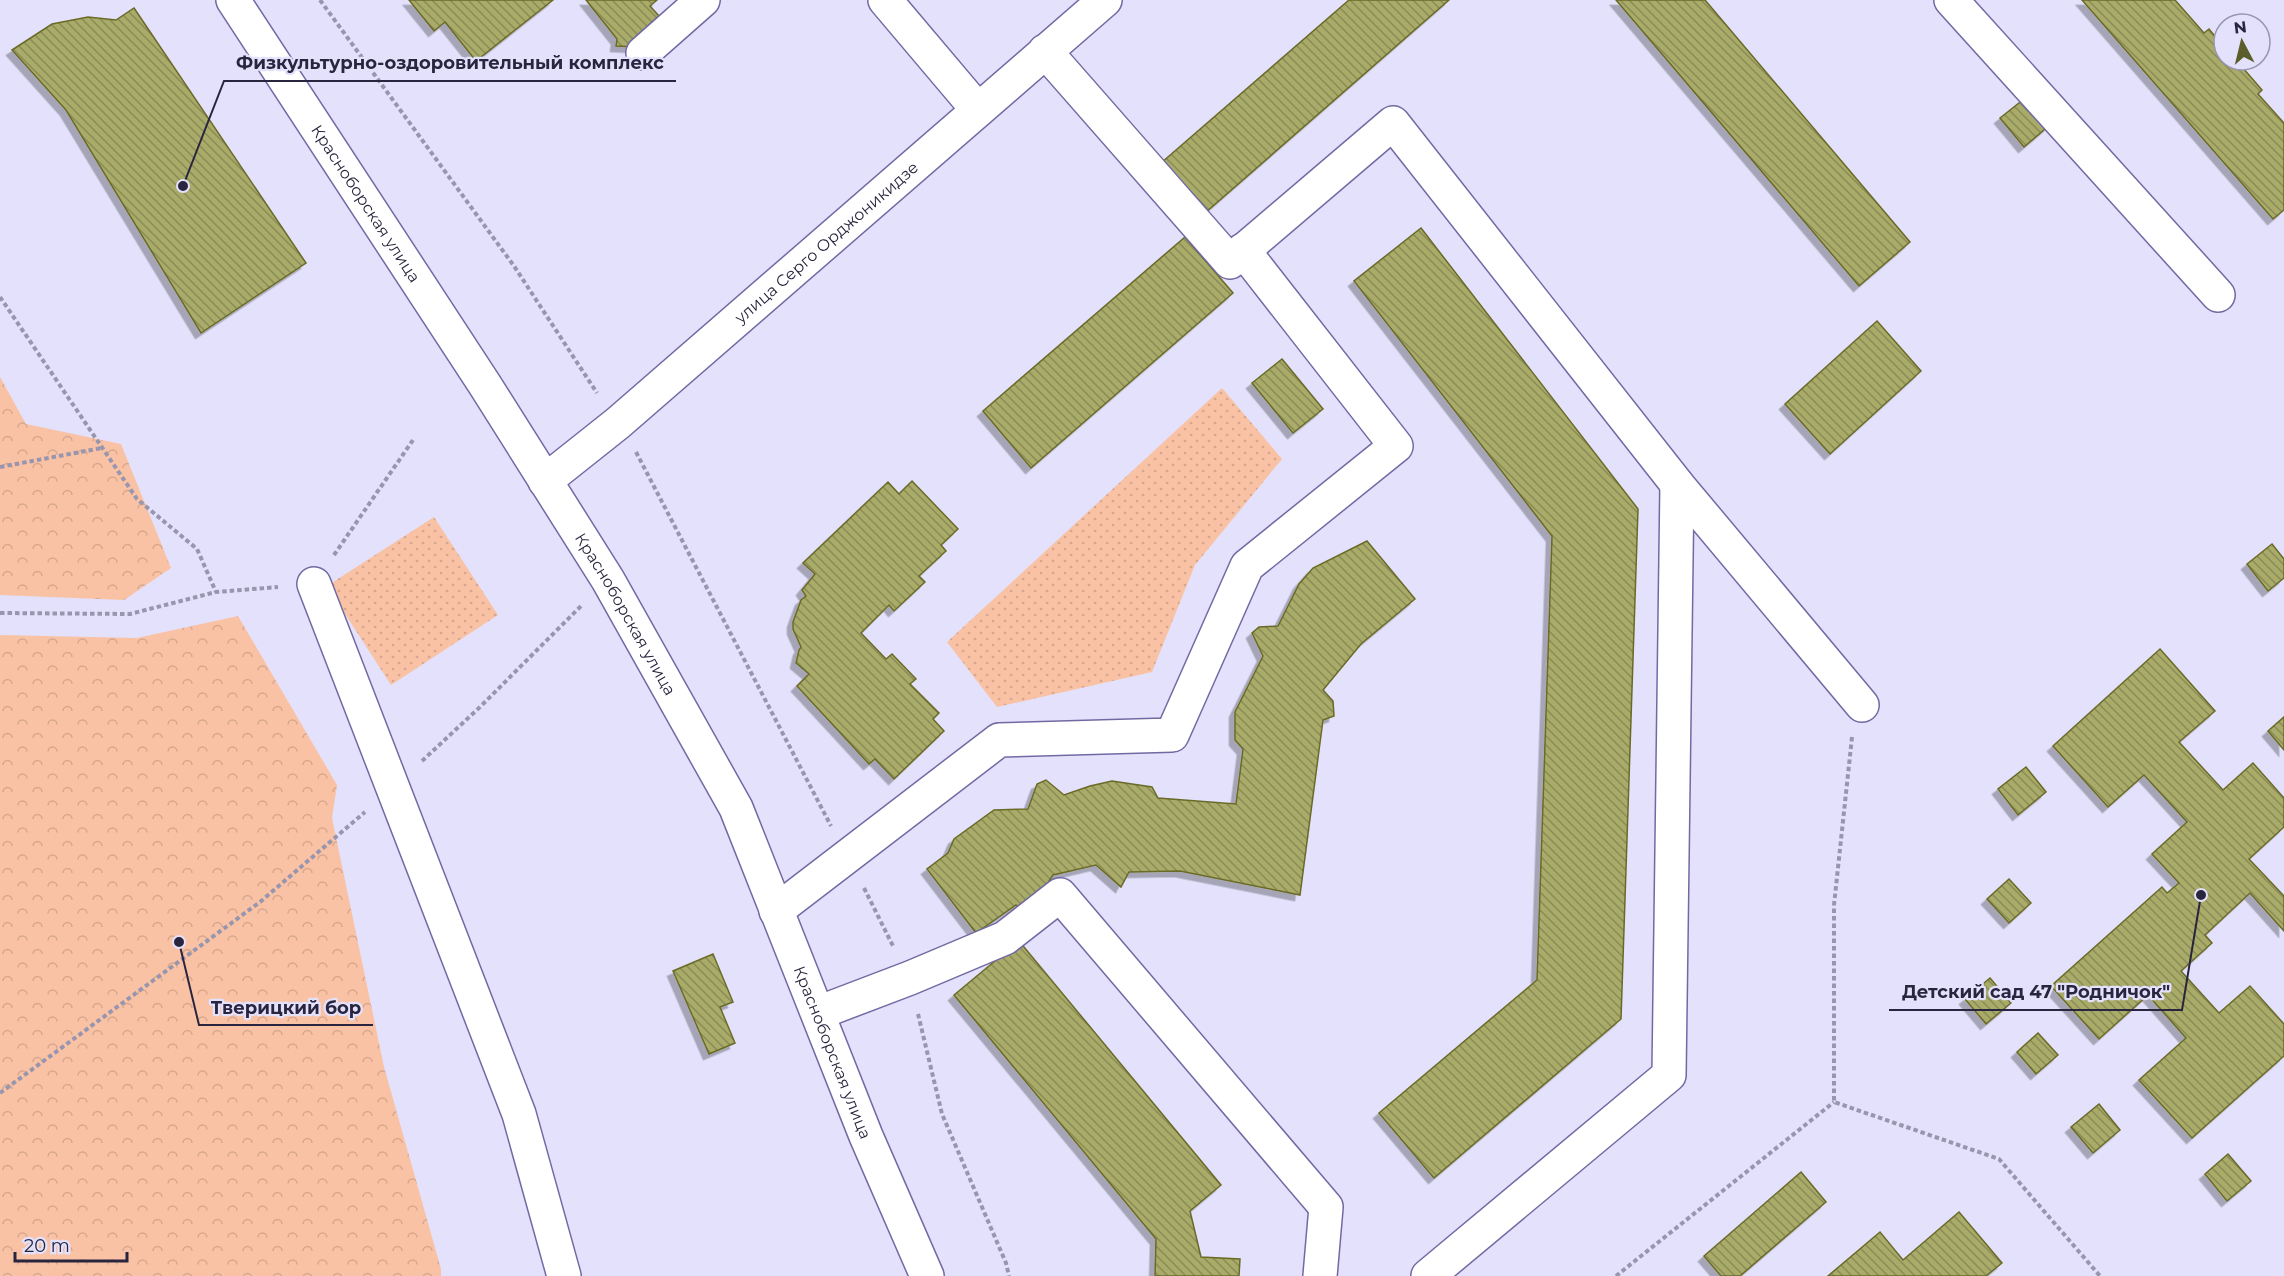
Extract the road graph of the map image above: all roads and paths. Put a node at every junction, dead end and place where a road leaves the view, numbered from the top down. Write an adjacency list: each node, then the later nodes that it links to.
1 (233, 0): 17 (street, Красноборская улица)
2 (320, 0): 13 (path)
3 (703, 0): 8 (street)
4 (885, 0): 9 (street)
5 (1105, 0): 7 (street, улица Серго Орджоникидзе)
6 (1951, 0): 11 (street)
7 (1045, 51): 9 (street, улица Серго Орджоникидзе); 10 (street)
8 (643, 53)
9 (978, 111): 13 (street, улица Серго Орджоникидзе)
10 (1243, 250): 18 (street); 25 (street)
11 (2218, 295)
12 (0, 297): 15 (path)
13 (618, 423): 17 (street, улица Серго Орджоникидзе); 25 (path)
14 (413, 440): 20 (path)
15 (102, 448): 16 (path); 21 (path)
16 (0, 467)
17 (545, 481): 19 (street, Красноборская улица)
18 (1677, 484): 23 (street); 35 (street)
19 (608, 580): 24 (path); 26 (street, Красноборская улица)
20 (314, 584): 21 (path); 24 (street)
21 (216, 592): 22 (path)
22 (0, 614)
23 (1862, 705): 30 (path)
24 (392, 788): 29 (path); 31 (street)
25 (847, 857): 26 (street); 27 (path)
26 (776, 911): 28 (street, Красноборская улица)
27 (910, 978): 28 (street); 33 (path); 34 (street)
28 (818, 1013): 32 (street, Красноборская улица)
29 (0, 1094)
30 (1834, 1102): 36 (path); 37 (path)
31 (564, 1276)
32 (927, 1276)
33 (1009, 1276)
34 (1320, 1276)
35 (1428, 1276)
36 (1616, 1276)
37 (2100, 1276)

